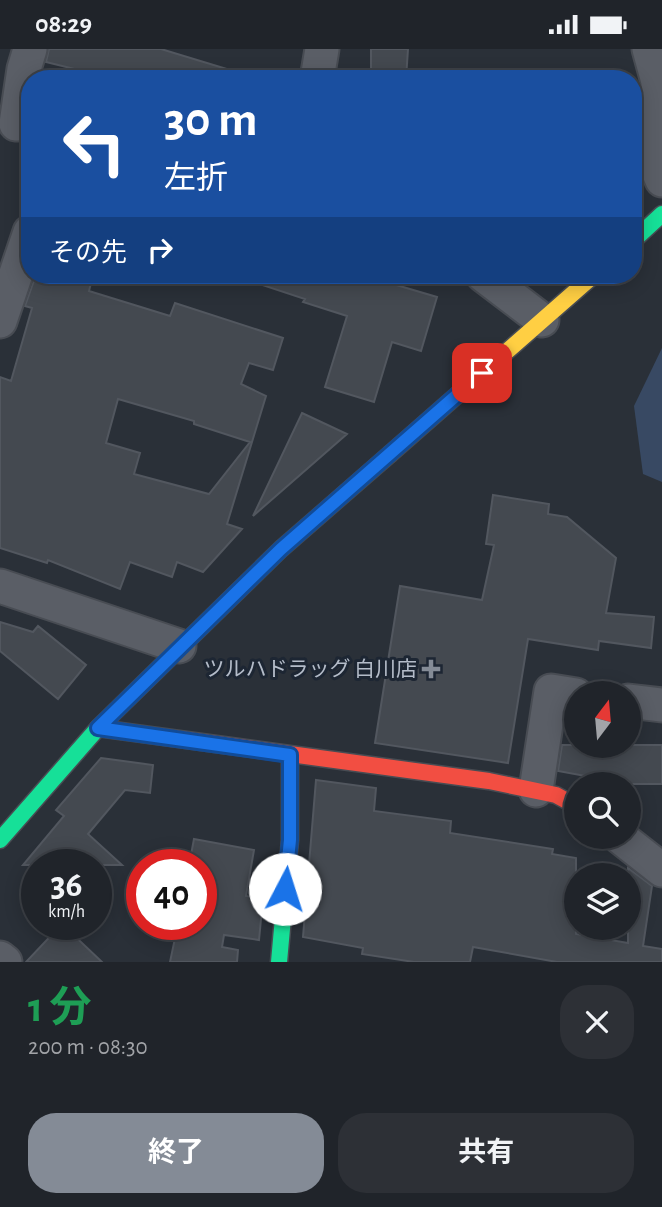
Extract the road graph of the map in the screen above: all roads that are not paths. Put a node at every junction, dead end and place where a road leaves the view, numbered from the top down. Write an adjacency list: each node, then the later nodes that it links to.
1 (30, 49): 4 (street)
2 (322, 49): 5 (street)
3 (649, 49): 8 (street)
4 (24, 70)
5 (318, 70)
6 (21, 87): 7 (street)
7 (15, 124)
8 (662, 180)
9 (662, 214): 10 (street)
10 (642, 233)
11 (21, 259): 15 (street)
12 (495, 284): 14 (street)
13 (584, 284): 14 (street)
14 (542, 320): 17 (street)
15 (0, 321)
16 (0, 586): 17 (street)
17 (179, 646): 21 (street)
18 (564, 693): 23 (street)
19 (641, 703): 20 (street)
20 (662, 705)
21 (98, 728): 22 (street); 25 (street)
22 (290, 755): 23 (street); 30 (street)
23 (536, 790): 24 (street)
24 (564, 799)
25 (0, 840)
26 (635, 849): 27 (street)
27 (662, 870)
28 (0, 958): 29 (street)
29 (5, 962)
30 (279, 962)

